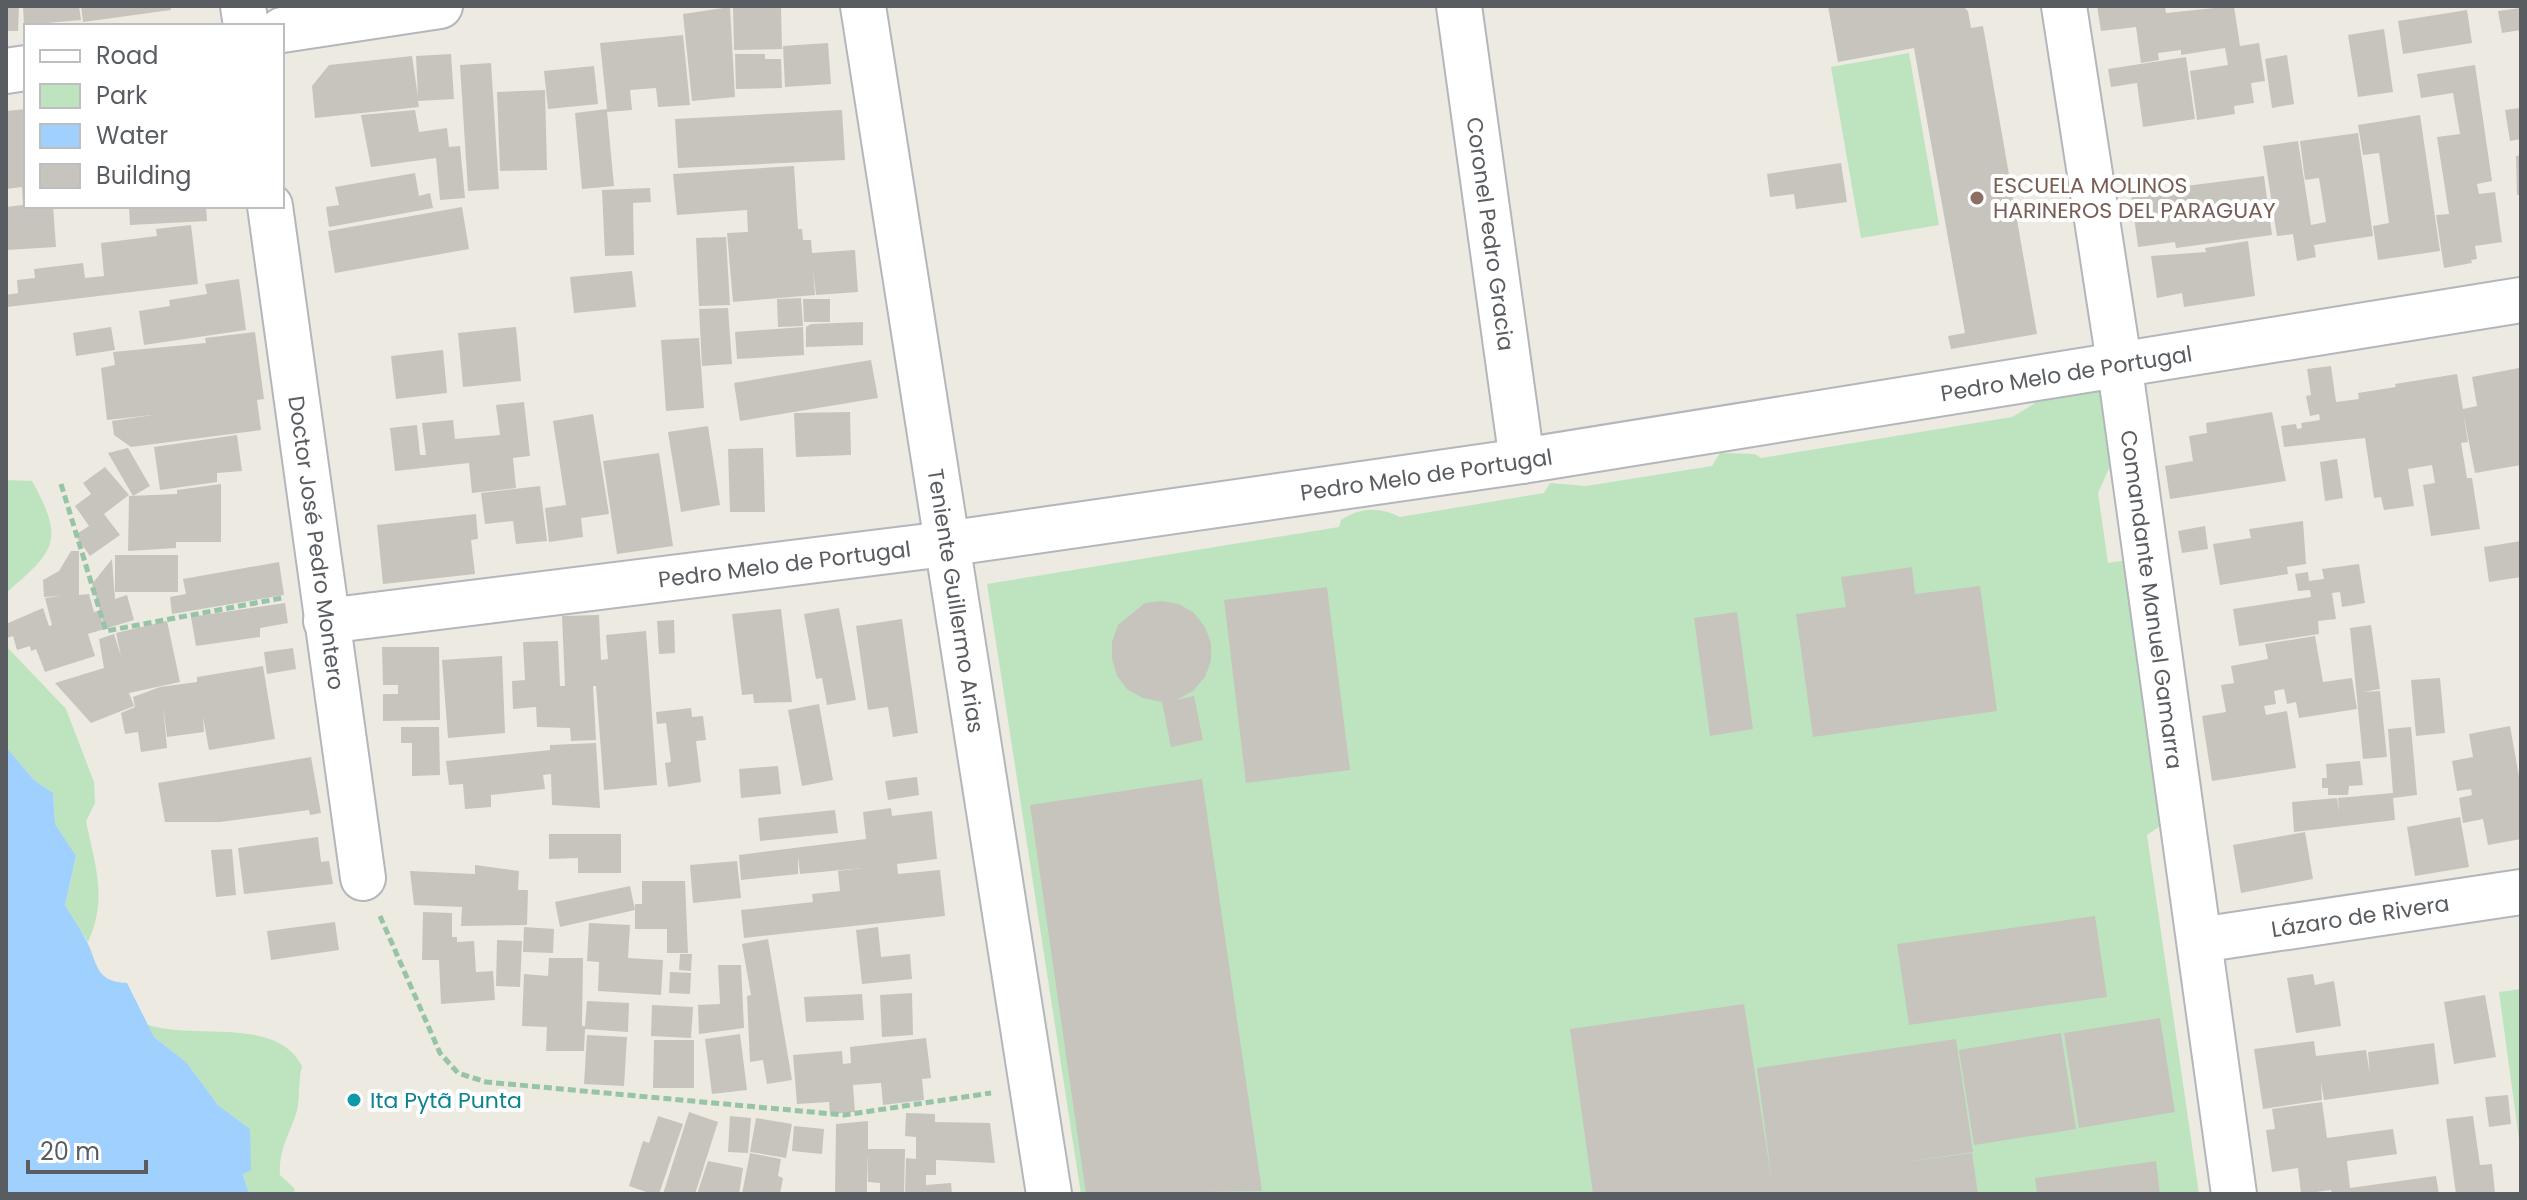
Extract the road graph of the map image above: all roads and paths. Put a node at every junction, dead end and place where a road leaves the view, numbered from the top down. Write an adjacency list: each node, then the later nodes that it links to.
1 (440, 6): 5 (street)
2 (863, 6): 11 (street, Teniente Guillermo Arias)
3 (1459, 6): 9 (street, Coronel Pedro Gracia)
4 (2064, 6): 8 (street, Comandante Manuel Gamarra)
5 (284, 30)
6 (270, 208): 12 (street, Doctor José Pedro Montero)
7 (2521, 300): 8 (street, Pedro Melo de Portugal)
8 (2119, 362): 9 (street, Pedro Melo de Portugal); 15 (street, Comandante Manuel Gamarra)
9 (1522, 461): 11 (street, Pedro Melo de Portugal)
10 (61, 484): 12 (path)
11 (945, 544): 12 (street, Pedro Melo de Portugal); 16 (street, Teniente Guillermo Arias)
12 (324, 606): 13 (street, Doctor José Pedro Montero)
13 (363, 878): 16 (path)
14 (2521, 892): 15 (street, Lázaro de Rivera)
15 (2200, 940): 18 (street, Comandante Manuel Gamarra)
16 (1031, 1087): 17 (street, Teniente Guillermo Arias)
17 (1049, 1194)
18 (2234, 1194)

